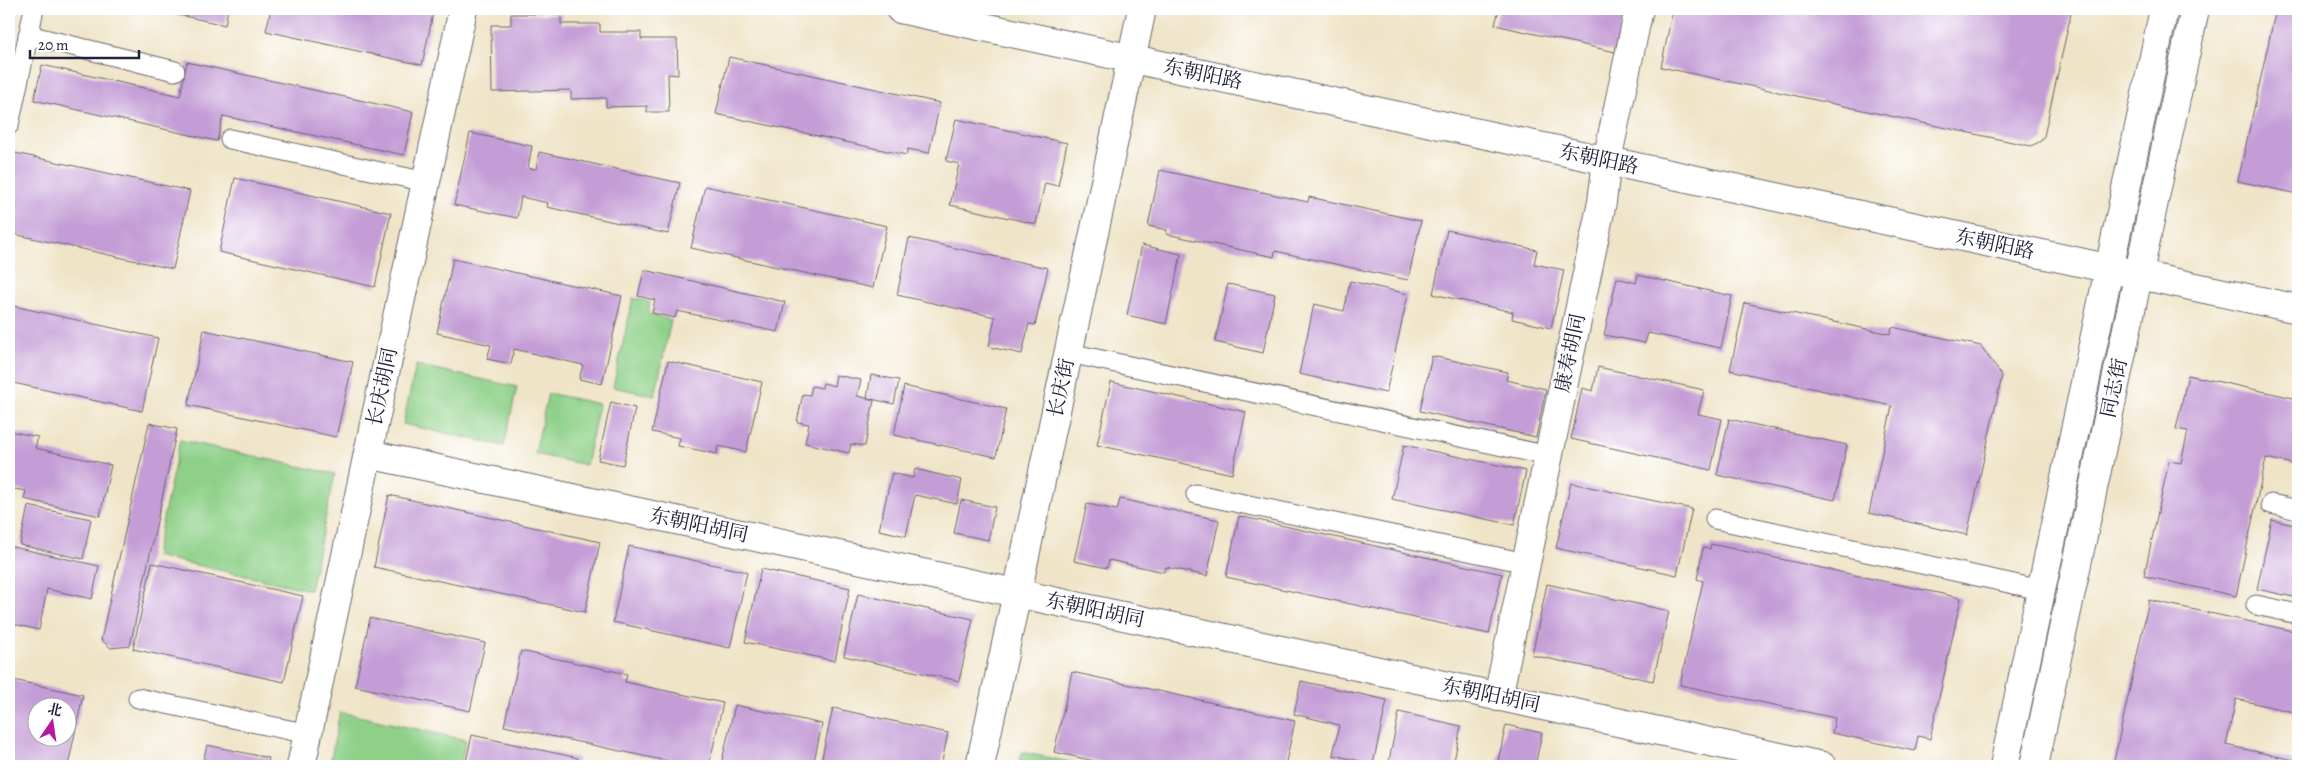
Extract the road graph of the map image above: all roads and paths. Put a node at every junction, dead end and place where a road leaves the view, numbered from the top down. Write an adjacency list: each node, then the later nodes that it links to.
1 (34, 9): 8 (lane)
2 (463, 9): 14 (street, 长庆胡同)
3 (900, 9): 9 (street, 东朝阳路)
4 (1142, 9): 9 (street, 长庆街)
5 (1640, 9): 13 (street, 康寿胡同)
6 (2164, 9): 15 (street, 同志街)
7 (2195, 9): 16 (street, 同志街)
8 (28, 35): 10 (lane); 11 (lane)
9 (1132, 59): 13 (street, 东朝阳路); 18 (street, 长庆街)
10 (176, 71)
11 (9, 125)
12 (230, 139): 14 (lane)
13 (1607, 160): 15 (street, 东朝阳路); 20 (street, 康寿胡同)
14 (426, 182): 19 (street, 长庆胡同)
15 (2109, 269): 16 (street, 东朝阳路); 26 (street, 同志街)
16 (2138, 275): 17 (street, 东朝阳路); 37 (street, 同志街)
17 (2298, 309)
18 (1069, 354): 20 (lane); 27 (street, 长庆街)
19 (368, 454): 27 (street, 东朝阳胡同); 32 (street, 长庆胡同)
20 (1548, 456): 25 (street, 康寿胡同)
21 (1196, 494): 25 (lane)
22 (2272, 504): 23 (lane)
23 (2298, 510)
24 (1715, 519): 26 (lane)
25 (1526, 563): 30 (street, 康寿胡同)
26 (2041, 590): 36 (street, 同志街)
27 (1017, 593): 30 (street, 东朝阳胡同); 34 (street, 长庆街)
28 (2256, 605): 29 (lane)
29 (2298, 614)
30 (1498, 697): 35 (street, 东朝阳胡同)
31 (138, 698): 32 (lane)
32 (308, 734): 33 (street, 长庆胡同)
33 (301, 766)
34 (980, 766)
35 (1822, 766)
36 (2004, 766)
37 (2034, 766)

